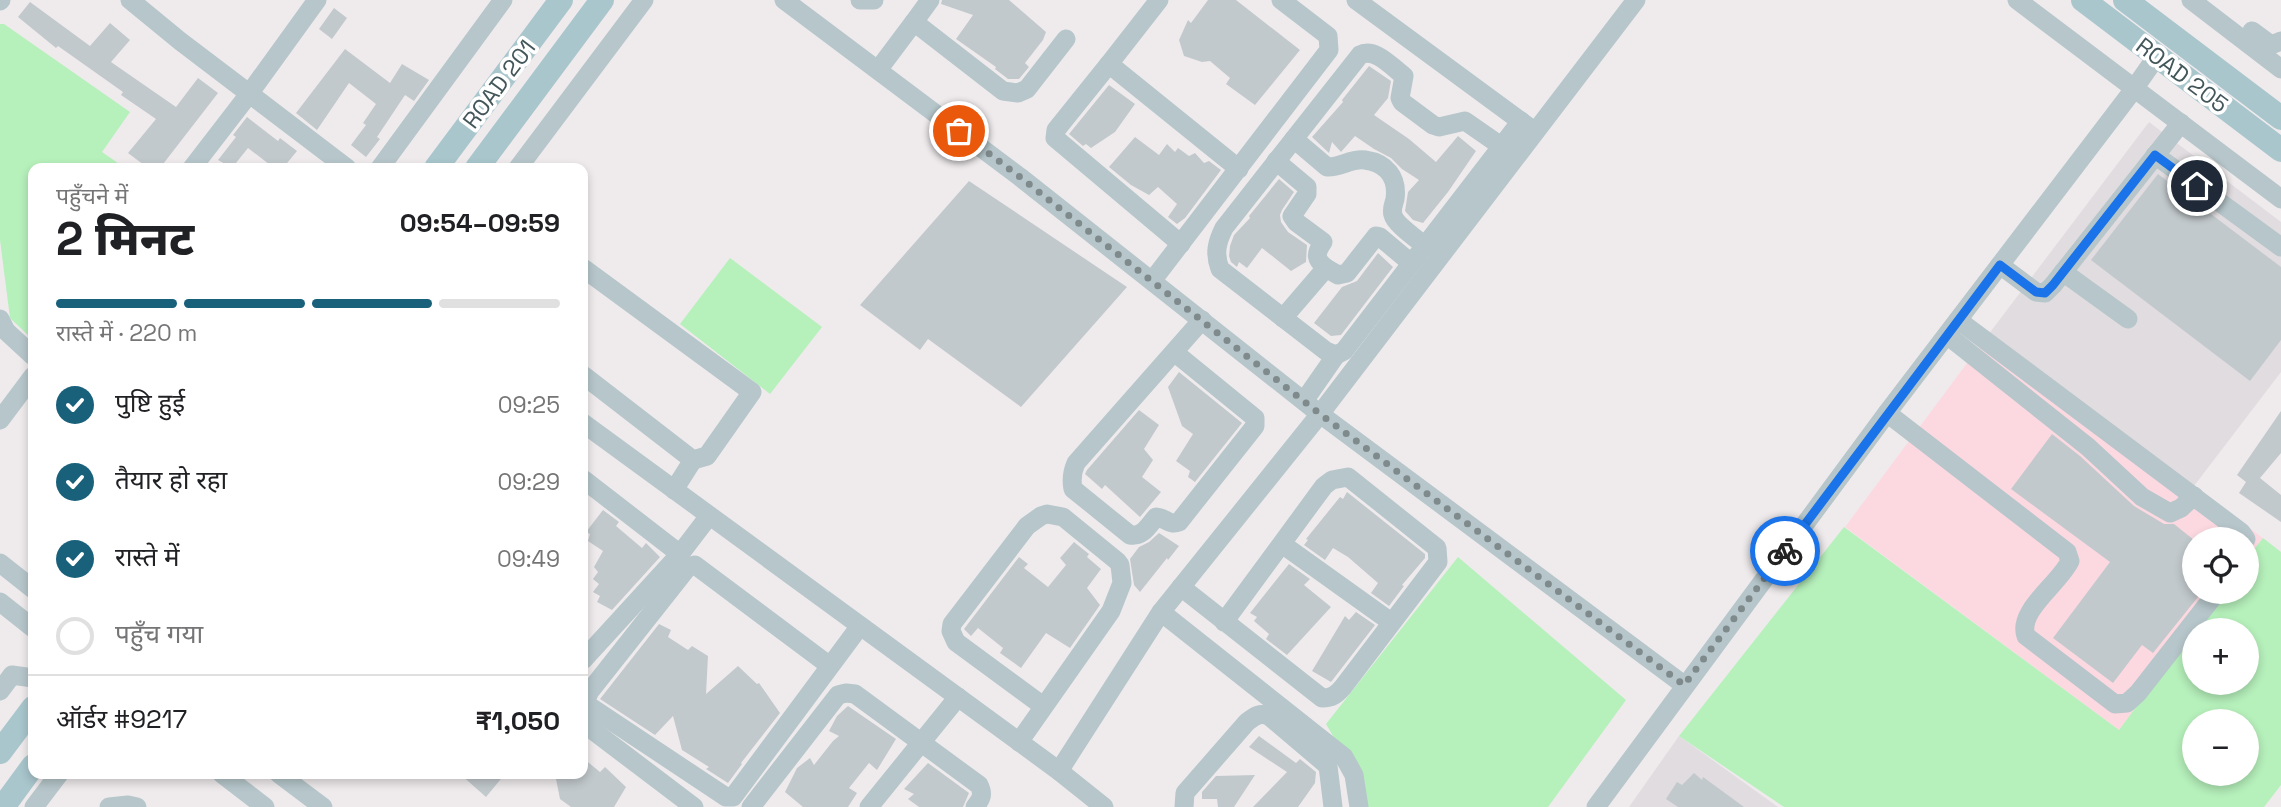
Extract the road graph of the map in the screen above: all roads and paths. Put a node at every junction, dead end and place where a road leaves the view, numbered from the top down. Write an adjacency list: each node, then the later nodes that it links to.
1 (130, 0): 28 (street)
2 (317, 0): 28 (street)
3 (503, 0): 39 (street)
4 (561, 0): 40 (main road, ROAD 201)
5 (602, 0): 41 (main road, ROAD 201)
6 (645, 0): 42 (street)
7 (784, 0): 26 (street)
8 (860, 0): 9 (street)
9 (874, 0)
10 (930, 0): 20 (street)
11 (1159, 0): 24 (street)
12 (1281, 0): 43 (street)
13 (1356, 0): 31 (street)
14 (2018, 0): 27 (street)
15 (2083, 0): 23 (main road, ROAD 205)
16 (2125, 0): 29 (main road, ROAD 205)
17 (2191, 0): 25 (street)
18 (2208, 0): 22 (street)
19 (1634, 1): 31 (street)
20 (914, 22): 21 (street); 26 (street)
21 (1066, 38)
22 (2281, 41)
23 (2157, 56): 27 (street); 34 (main road, ROAD 205)
24 (1109, 64): 43 (street); 45 (street)
25 (2281, 69)
26 (878, 70): 53 (street)
27 (2135, 88): 30 (street); 49 (street)
28 (249, 94): 37 (street); 38 (street)
29 (2281, 118)
30 (2180, 123): 35 (street); 44 (street)
31 (1528, 126): 33 (street); 69 (street)
32 (1294, 139): 33 (street); 36 (street); 46 (street)
33 (1502, 146): 46 (street)
34 (2281, 150)
35 (2155, 155): 47 (street); 52 (street)
36 (1276, 161): 50 (street); 54 (street)
37 (196, 163)
38 (340, 163)
39 (384, 163)
40 (440, 163)
41 (481, 163)
42 (522, 163)
43 (1239, 169): 45 (street)
44 (2281, 200)
45 (1181, 244): 53 (street)
46 (1425, 246): 48 (street)
47 (2281, 247)
48 (1411, 263): 50 (street); 62 (street)
49 (2000, 265): 52 (street); 58 (street)
50 (1326, 268): 54 (street)
51 (588, 272): 72 (street)
52 (2063, 272): 56 (street)
53 (1152, 281): 57 (street)
54 (1283, 317): 62 (street)
55 (0, 319): 59 (street)
56 (2128, 319)
57 (1202, 320): 60 (street); 66 (street)
58 (1953, 327): 61 (street); 68 (street)
59 (28, 351)
60 (1174, 352): 60 (street)
61 (1987, 354): 65 (street); 67 (street)
62 (1336, 355): 66 (street)
63 (588, 379): 72 (street)
64 (28, 383): 70 (street)
65 (2058, 395): 67 (street); 75 (street)
66 (1304, 401): 69 (street)
67 (2044, 412): 75 (street)
68 (1887, 413): 84 (street); 93 (street)
69 (1320, 414): 82 (street); 93 (street)
70 (0, 420)
71 (588, 427): 74 (street)
72 (693, 460): 74 (street)
73 (588, 483): 79 (street)
74 (674, 490): 76 (street)
75 (2194, 496): 77 (street)
76 (709, 516): 79 (street); 89 (street)
77 (2234, 527)
78 (1282, 544): 86 (street); 87 (street); 87 (street)
79 (680, 554): 90 (street)
80 (0, 563): 81 (street)
81 (28, 585)
82 (1181, 587): 85 (street); 86 (street)
83 (0, 602): 88 (street)
84 (2208, 604)
85 (1161, 612): 104 (street); 122 (street)
86 (1224, 622): 87 (street)
87 (1391, 622)
88 (28, 624)
89 (860, 626): 91 (street); 96 (street)
90 (588, 655)
91 (830, 666): 95 (street); 97 (street)
92 (28, 677): 94 (street)
93 (1684, 685): 123 (street)
94 (0, 691)
95 (588, 696)
96 (958, 697): 101 (street); 102 (street)
97 (588, 704)
98 (1043, 706): 98 (street); 101 (street)
99 (28, 715): 103 (main road)
100 (588, 727): 115 (street)
101 (1019, 742): 104 (street)
102 (922, 743): 116 (street); 117 (street); 118 (street)
103 (0, 752)
104 (1059, 771): 119 (street)
105 (28, 773): 109 (main road)
106 (55, 779): 110 (street)
107 (229, 779): 113 (street)
108 (286, 779): 114 (street)
109 (3, 807)
110 (34, 807)
111 (109, 807): 112 (street)
112 (137, 807)
113 (265, 807)
114 (323, 807)
115 (694, 807)
116 (751, 807)
117 (869, 807)
118 (975, 807)
119 (1104, 807)
120 (1184, 807): 121 (street)
121 (1333, 807)
122 (1359, 807)
123 (1596, 807)

